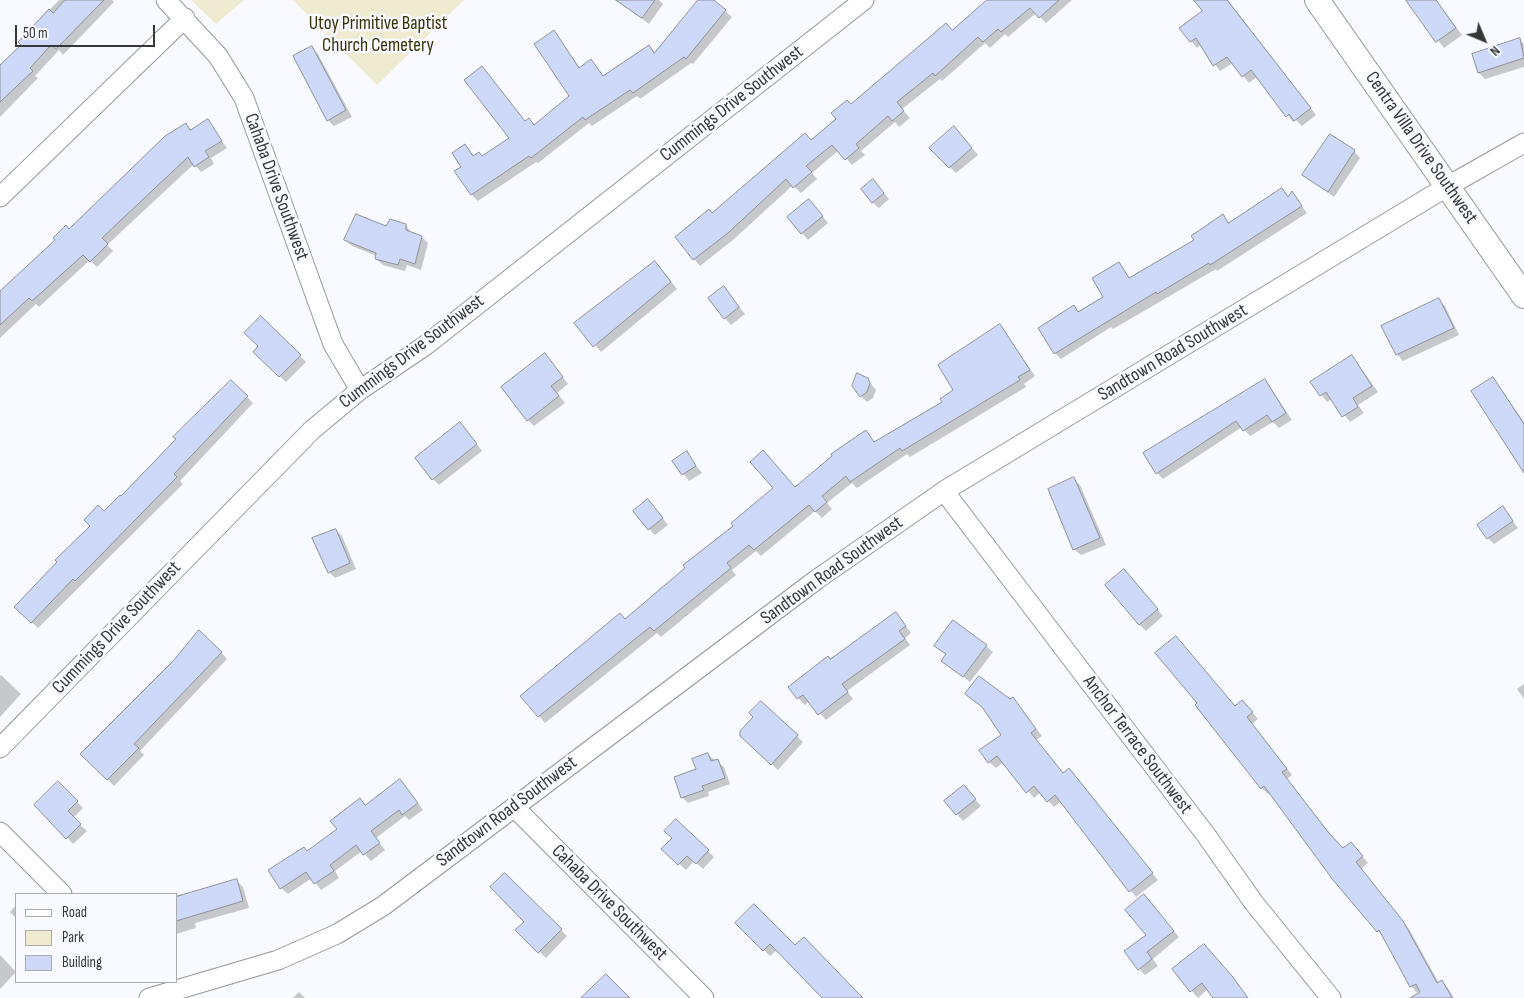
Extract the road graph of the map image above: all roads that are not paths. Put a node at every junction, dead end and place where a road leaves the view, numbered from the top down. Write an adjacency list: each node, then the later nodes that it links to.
1 (166, 0): 4 (street, Cahaba Drive Southwest)
2 (1317, 0): 6 (street, Centra Villa Drive Southwest)
3 (855, 3): 9 (street, Cummings Drive Southwest)
4 (185, 18): 7 (street); 9 (street, Cahaba Drive Southwest)
5 (1524, 143): 6 (street, Sandtown Road Southwest)
6 (1448, 186): 8 (street, Centra Villa Drive Southwest); 10 (street, Sandtown Road Southwest)
7 (0, 197)
8 (1524, 296)
9 (360, 390): 11 (street, Cummings Drive Southwest)
10 (944, 491): 12 (street, Sandtown Road Southwest); 17 (street, Anchor Terrace Southwest)
11 (0, 748)
12 (514, 807): 15 (street, Sandtown Road Southwest); 16 (street, Cahaba Drive Southwest)
13 (0, 832): 14 (street)
14 (61, 893)
15 (157, 993)
16 (704, 998)
17 (1331, 998)

